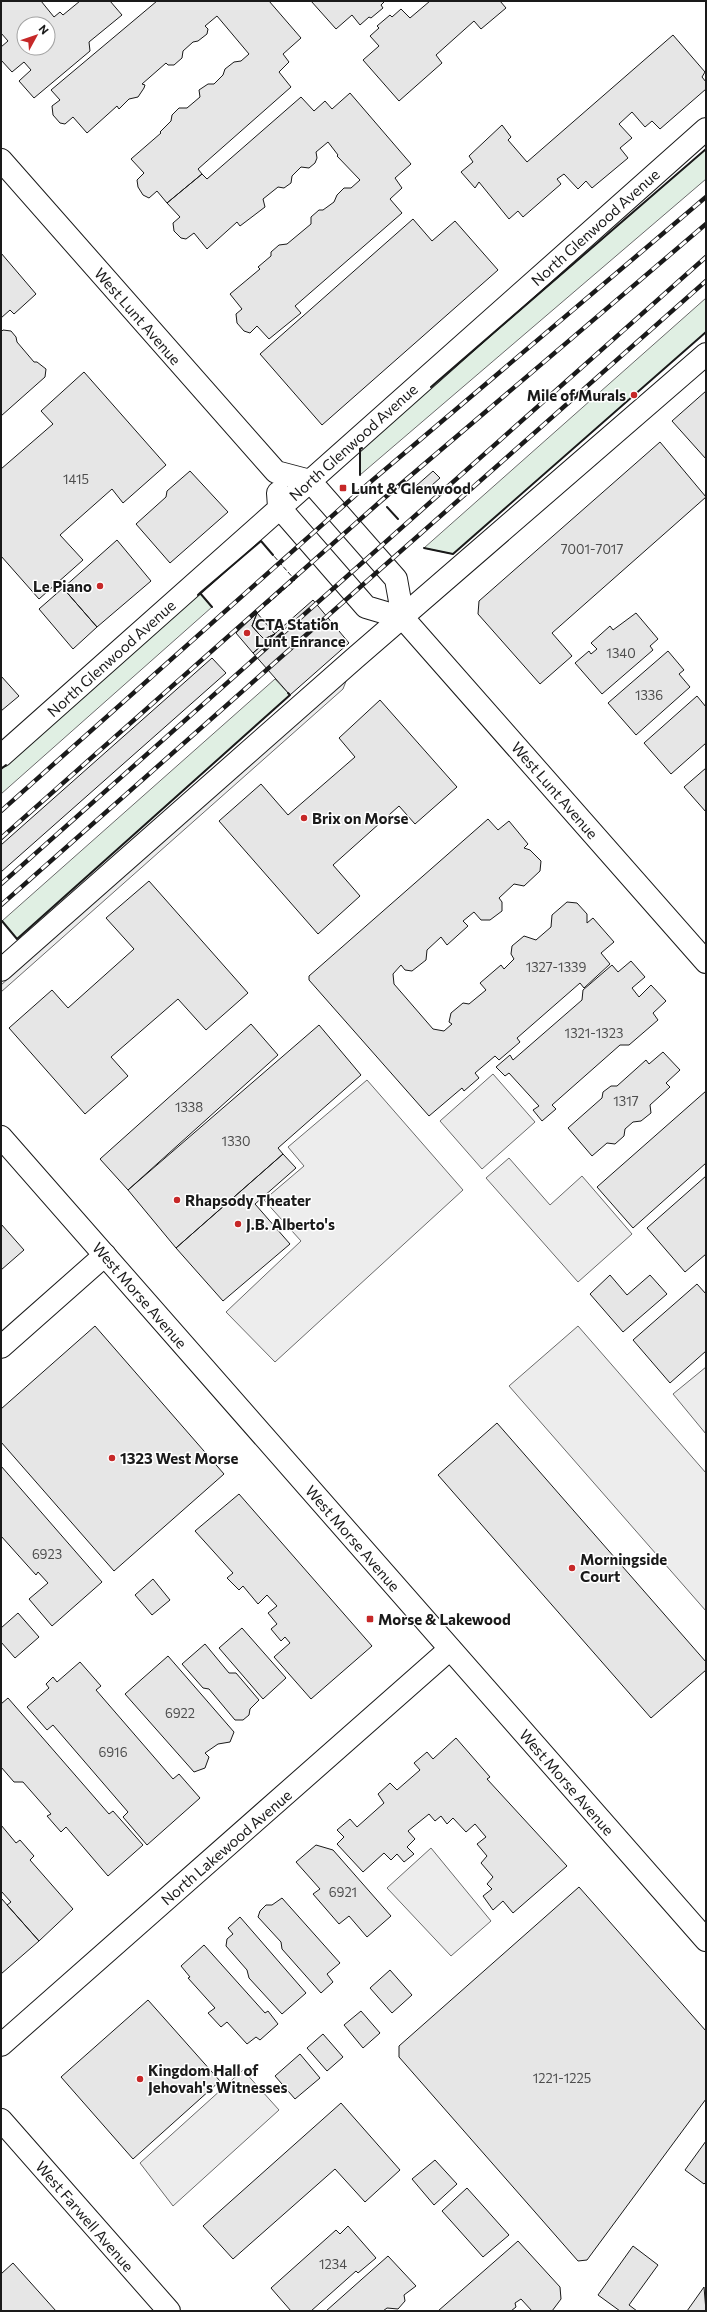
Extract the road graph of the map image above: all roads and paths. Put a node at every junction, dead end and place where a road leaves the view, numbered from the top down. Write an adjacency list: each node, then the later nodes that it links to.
1 (706, 129): 5 (street, North Glenwood Avenue)
2 (1, 160): 4 (street, West Lunt Avenue)
3 (706, 354): 7 (street)
4 (276, 472): 5 (street); 6 (street)
5 (310, 481): 6 (street, North Glenwood Avenue); 7 (street)
6 (279, 507): 7 (street); 8 (street, North Glenwood Avenue)
7 (403, 618): 9 (street, West Lunt Avenue); 10 (street)
8 (1, 756)
9 (706, 962)
10 (1, 970)
11 (1, 1137): 12 (street, West Morse Avenue)
12 (105, 1255): 13 (street); 14 (street, West Morse Avenue)
13 (1, 1347)
14 (450, 1649): 15 (street, West Morse Avenue); 16 (street, North Lakewood Avenue)
15 (706, 1940)
16 (1, 2045)
17 (1, 2120): 18 (street, West Farwell Avenue)
18 (169, 2311)

